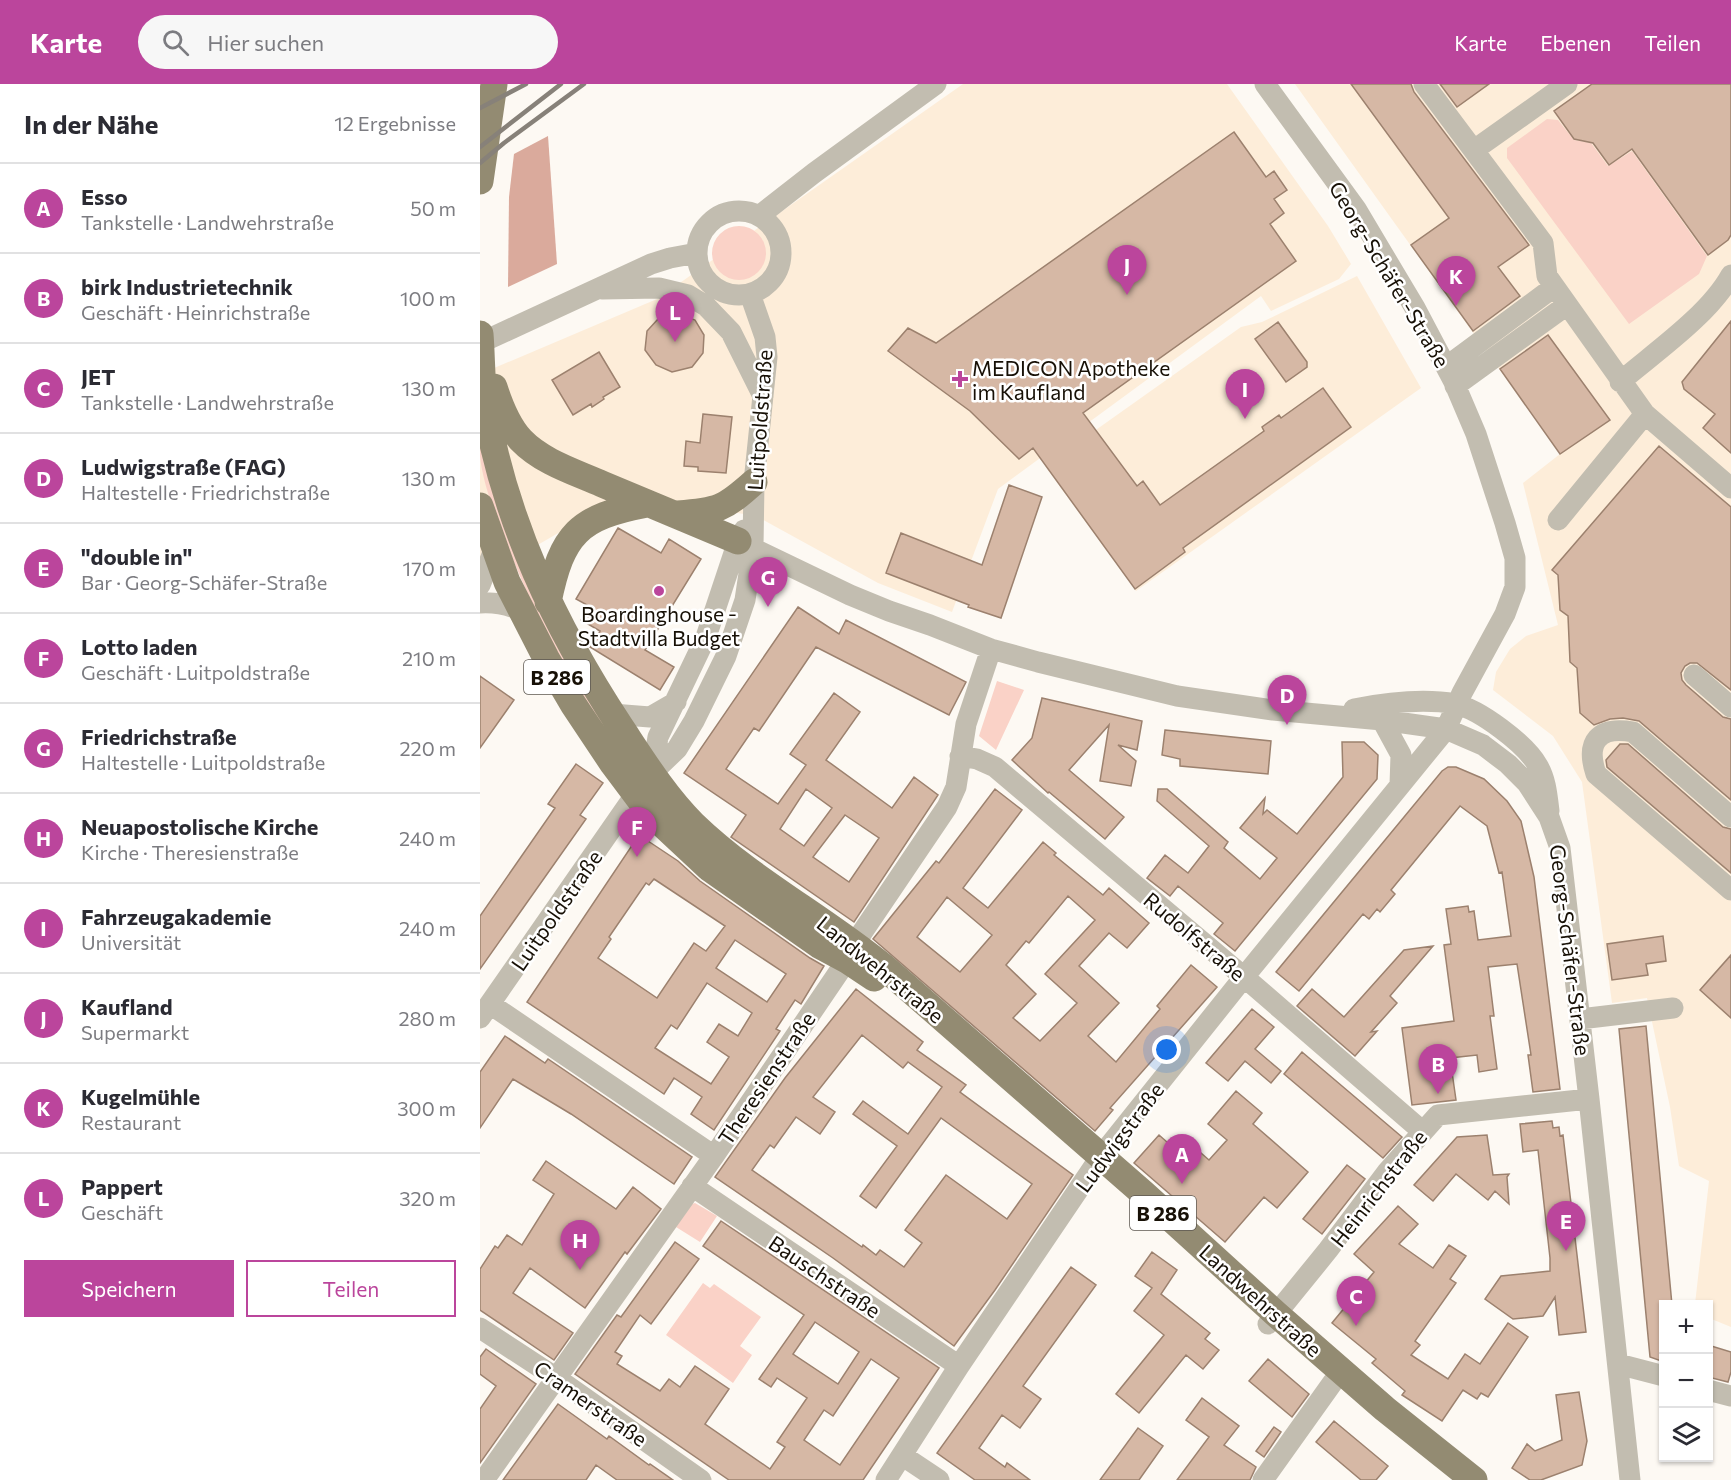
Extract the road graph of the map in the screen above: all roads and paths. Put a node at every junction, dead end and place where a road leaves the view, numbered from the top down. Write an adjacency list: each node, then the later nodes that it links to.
1 (494, 84): 7 (main road)
2 (936, 84): 8 (street)
3 (1265, 84): 16 (street, Georg-Schäfer-Straße)
4 (1424, 84): 6 (street)
5 (1559, 86): 6 (street)
6 (1474, 150): 11 (street)
7 (480, 180)
8 (759, 216): 9 (street); 13 (street)
9 (697, 253): 12 (street); 13 (street)
10 (1731, 275): 17 (street)
11 (1554, 287): 14 (street); 16 (street)
12 (595, 289): 15 (street); 19 (street)
13 (750, 294): 19 (street, Luitpoldstraße)
14 (1567, 305): 17 (street); 18 (street)
15 (480, 342): 23 (main road); 31 (main road, Landwehrstraße / B 286)
16 (1446, 367): 18 (street, Georg-Schäfer-Straße)
17 (1620, 381): 20 (street)
18 (1455, 386): 36 (street, Georg-Schäfer-Straße)
19 (763, 396): 21 (street, Luitpoldstraße)
20 (1645, 414): 22 (street); 26 (street)
21 (754, 482): 25 (main road); 27 (street, Luitpoldstraße)
22 (1731, 489)
23 (647, 504): 25 (main road); 31 (main road)
24 (480, 506): 28 (main road, Landwehrstraße / B 286)
25 (676, 514): 27 (main road)
26 (1558, 520)
27 (746, 544): 33 (street); 35 (street, Luitpoldstraße); 43 (street, Luitpoldstraße)
28 (494, 550): 29 (street); 32 (main road, Landwehrstraße / B 286)
29 (480, 585)
30 (480, 603): 32 (street)
31 (548, 603): 38 (main road, Landwehrstraße / B 286)
32 (520, 610): 45 (main road, Landwehrstraße / B 286)
33 (991, 649): 39 (street); 42 (street, Theresienstraße)
34 (1694, 675): 37 (street)
35 (676, 702): 38 (street); 43 (street, Luitpoldstraße)
36 (1456, 704): 39 (street); 41 (street, Georg-Schäfer-Straße); 46 (street)
37 (1731, 707)
38 (612, 714): 43 (main road, Landwehrstraße / B 286)
39 (1319, 715): 40 (street)
40 (1382, 720): 41 (street); 44 (street)
41 (1446, 729): 44 (street, Ludwigstraße); 46 (street, Georg-Schäfer-Straße)
42 (960, 756): 49 (street, Theresienstraße); 50 (street, Rudolfstraße)
43 (652, 773): 45 (street, Luitpoldstraße); 49 (main road, Landwehrstraße / B 286)
44 (1400, 785): 50 (street, Ludwigstraße)
45 (636, 795): 49 (main road, Landwehrstraße / B 286); 52 (street, Luitpoldstraße)
46 (1550, 817): 53 (street, Georg-Schäfer-Straße)
47 (1731, 817): 48 (street)
48 (1731, 890)
49 (851, 951): 56 (street, Theresienstraße); 57 (main road, Landwehrstraße / B 286)
50 (1244, 977): 55 (street, Rudolfstraße); 57 (street, Ludwigstraße)
51 (1672, 1008): 53 (street)
52 (485, 1011): 56 (street)
53 (1580, 1019): 54 (street, Georg-Schäfer-Straße)
54 (1589, 1099): 55 (street, Heinrichstraße); 61 (street, Georg-Schäfer-Straße)
55 (1422, 1131): 59 (street, Heinrichstraße)
56 (714, 1156): 58 (street, Theresienstraße)
57 (1097, 1163): 59 (main road, Landwehrstraße / B 286); 62 (street, Ludwigstraße)
58 (692, 1186): 62 (street, Bauschstraße); 64 (street, Theresienstraße)
59 (1272, 1319): 65 (main road, Landwehrstraße / B 286); 75 (main road, Landwehrstraße / B 286)
60 (480, 1328): 64 (street, Cramerstraße)
61 (1618, 1364): 63 (street); 76 (street, Georg-Schäfer-Straße)
62 (959, 1366): 68 (street, Ludwigstraße)
63 (1659, 1375)
64 (555, 1377): 69 (street, Theresienstraße); 70 (street, Cramerstraße)
65 (1333, 1382): 73 (street); 74 (main road, Landwehrstraße / B 286)
66 (1713, 1391): 67 (street)
67 (1731, 1396)
68 (903, 1456): 71 (street, Ludwigstraße); 72 (street)
69 (484, 1480)
70 (701, 1480)
71 (886, 1480)
72 (939, 1480)
73 (1263, 1480)
74 (1448, 1480)
75 (1473, 1480)
76 (1630, 1480)

